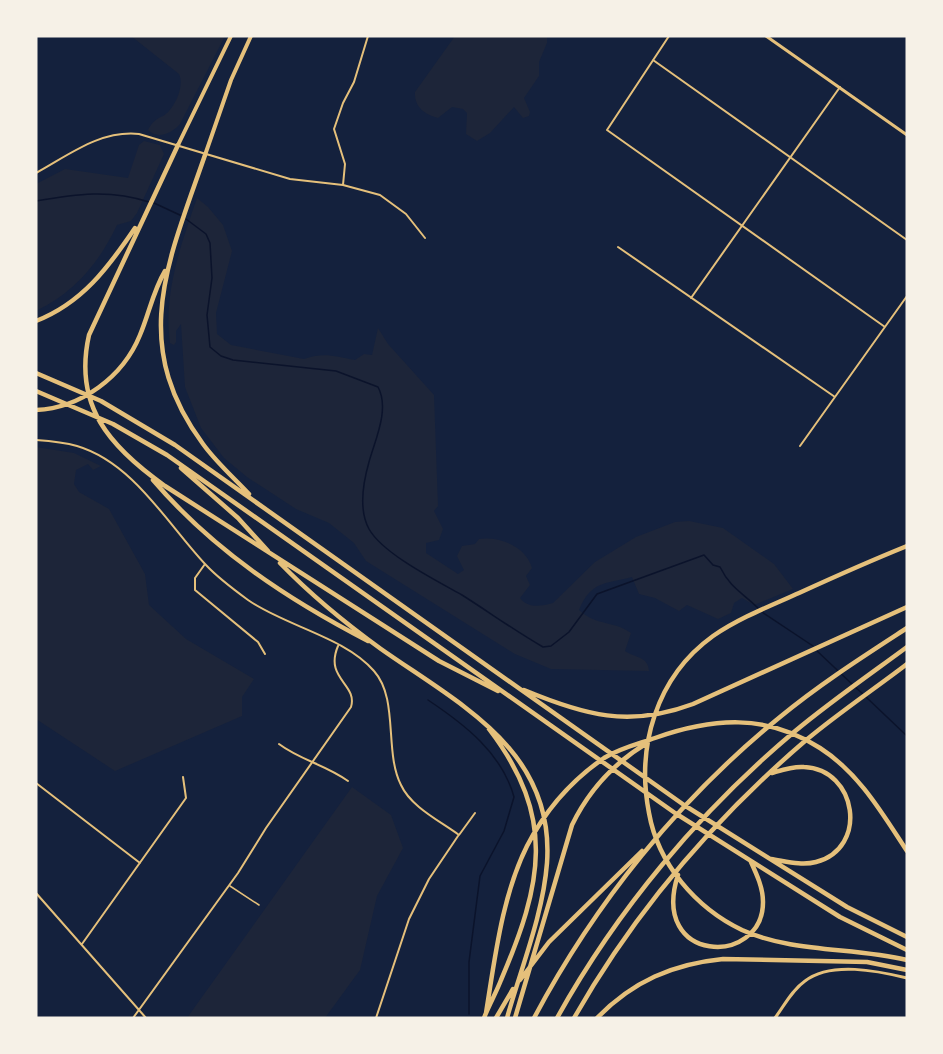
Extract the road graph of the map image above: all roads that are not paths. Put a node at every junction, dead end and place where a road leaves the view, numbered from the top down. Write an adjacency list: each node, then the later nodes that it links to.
1 (231, 36): 9 (main road)
2 (250, 36): 10 (main road)
3 (368, 36): 13 (street)
4 (669, 36): 6 (street)
5 (766, 36): 7 (main road)
6 (653, 60): 11 (street); 15 (street)
7 (840, 87): 8 (main road); 11 (street)
8 (907, 135)
9 (178, 145): 10 (street); 12 (street); 14 (highway)
10 (205, 155): 13 (street); 19 (highway)
11 (790, 157): 15 (street); 17 (street)
12 (36, 173)
13 (343, 185): 16 (street)
14 (143, 216): 22 (highway); 31 (highway)
15 (742, 227): 21 (street); 23 (street)
16 (425, 238)
17 (907, 240)
18 (618, 247): 21 (street)
19 (166, 268): 27 (highway); 32 (highway)
20 (907, 296): 23 (street)
21 (691, 298): 26 (street)
22 (36, 321)
23 (885, 327): 26 (street)
24 (36, 373): 32 (highway)
25 (36, 391): 30 (highway)
26 (835, 397): 29 (street)
27 (36, 410)
28 (36, 440): 34 (street)
29 (800, 446)
30 (167, 455): 39 (highway); 43 (highway)
31 (148, 474): 39 (highway); 43 (highway)
32 (260, 505): 42 (highway)
33 (907, 546): 66 (highway)
34 (205, 564): 37 (street); 40 (street)
35 (907, 607): 42 (highway)
36 (907, 628): 54 (highway)
37 (338, 646): 47 (street); 53 (street)
38 (907, 647): 78 (highway)
39 (381, 648): 44 (highway)
40 (265, 654)
41 (907, 664): 48 (highway)
42 (516, 687): 56 (highway)
43 (512, 698): 57 (highway)
44 (480, 717): 70 (highway); 75 (highway)
45 (666, 734): 55 (highway); 70 (highway); 76 (highway)
46 (279, 744): 47 (street)
47 (312, 762): 50 (street); 60 (street)
48 (769, 774): 56 (highway); 59 (highway)
49 (183, 777): 58 (street)
50 (348, 781)
51 (36, 783): 58 (street)
52 (475, 813): 53 (street)
53 (459, 835): 74 (street)
54 (659, 835): 71 (highway); 77 (highway)
55 (907, 851)
56 (768, 858): 63 (highway)
57 (751, 862): 59 (highway); 65 (highway)
58 (140, 863): 64 (street)
59 (681, 864): 79 (highway)
60 (229, 885): 62 (lane); 69 (street)
61 (36, 893): 64 (street)
62 (259, 905)
63 (907, 937)
64 (82, 944): 69 (street)
65 (907, 950)
66 (907, 960)
67 (907, 970): 80 (highway)
68 (907, 978): 81 (main road)
69 (139, 1010): 72 (street); 73 (street)
70 (485, 1015)
71 (497, 1017)
72 (133, 1018)
73 (146, 1018)
74 (376, 1018)
75 (507, 1018)
76 (515, 1018)
77 (534, 1018)
78 (557, 1018)
79 (574, 1018)
80 (597, 1018)
81 (775, 1018)

